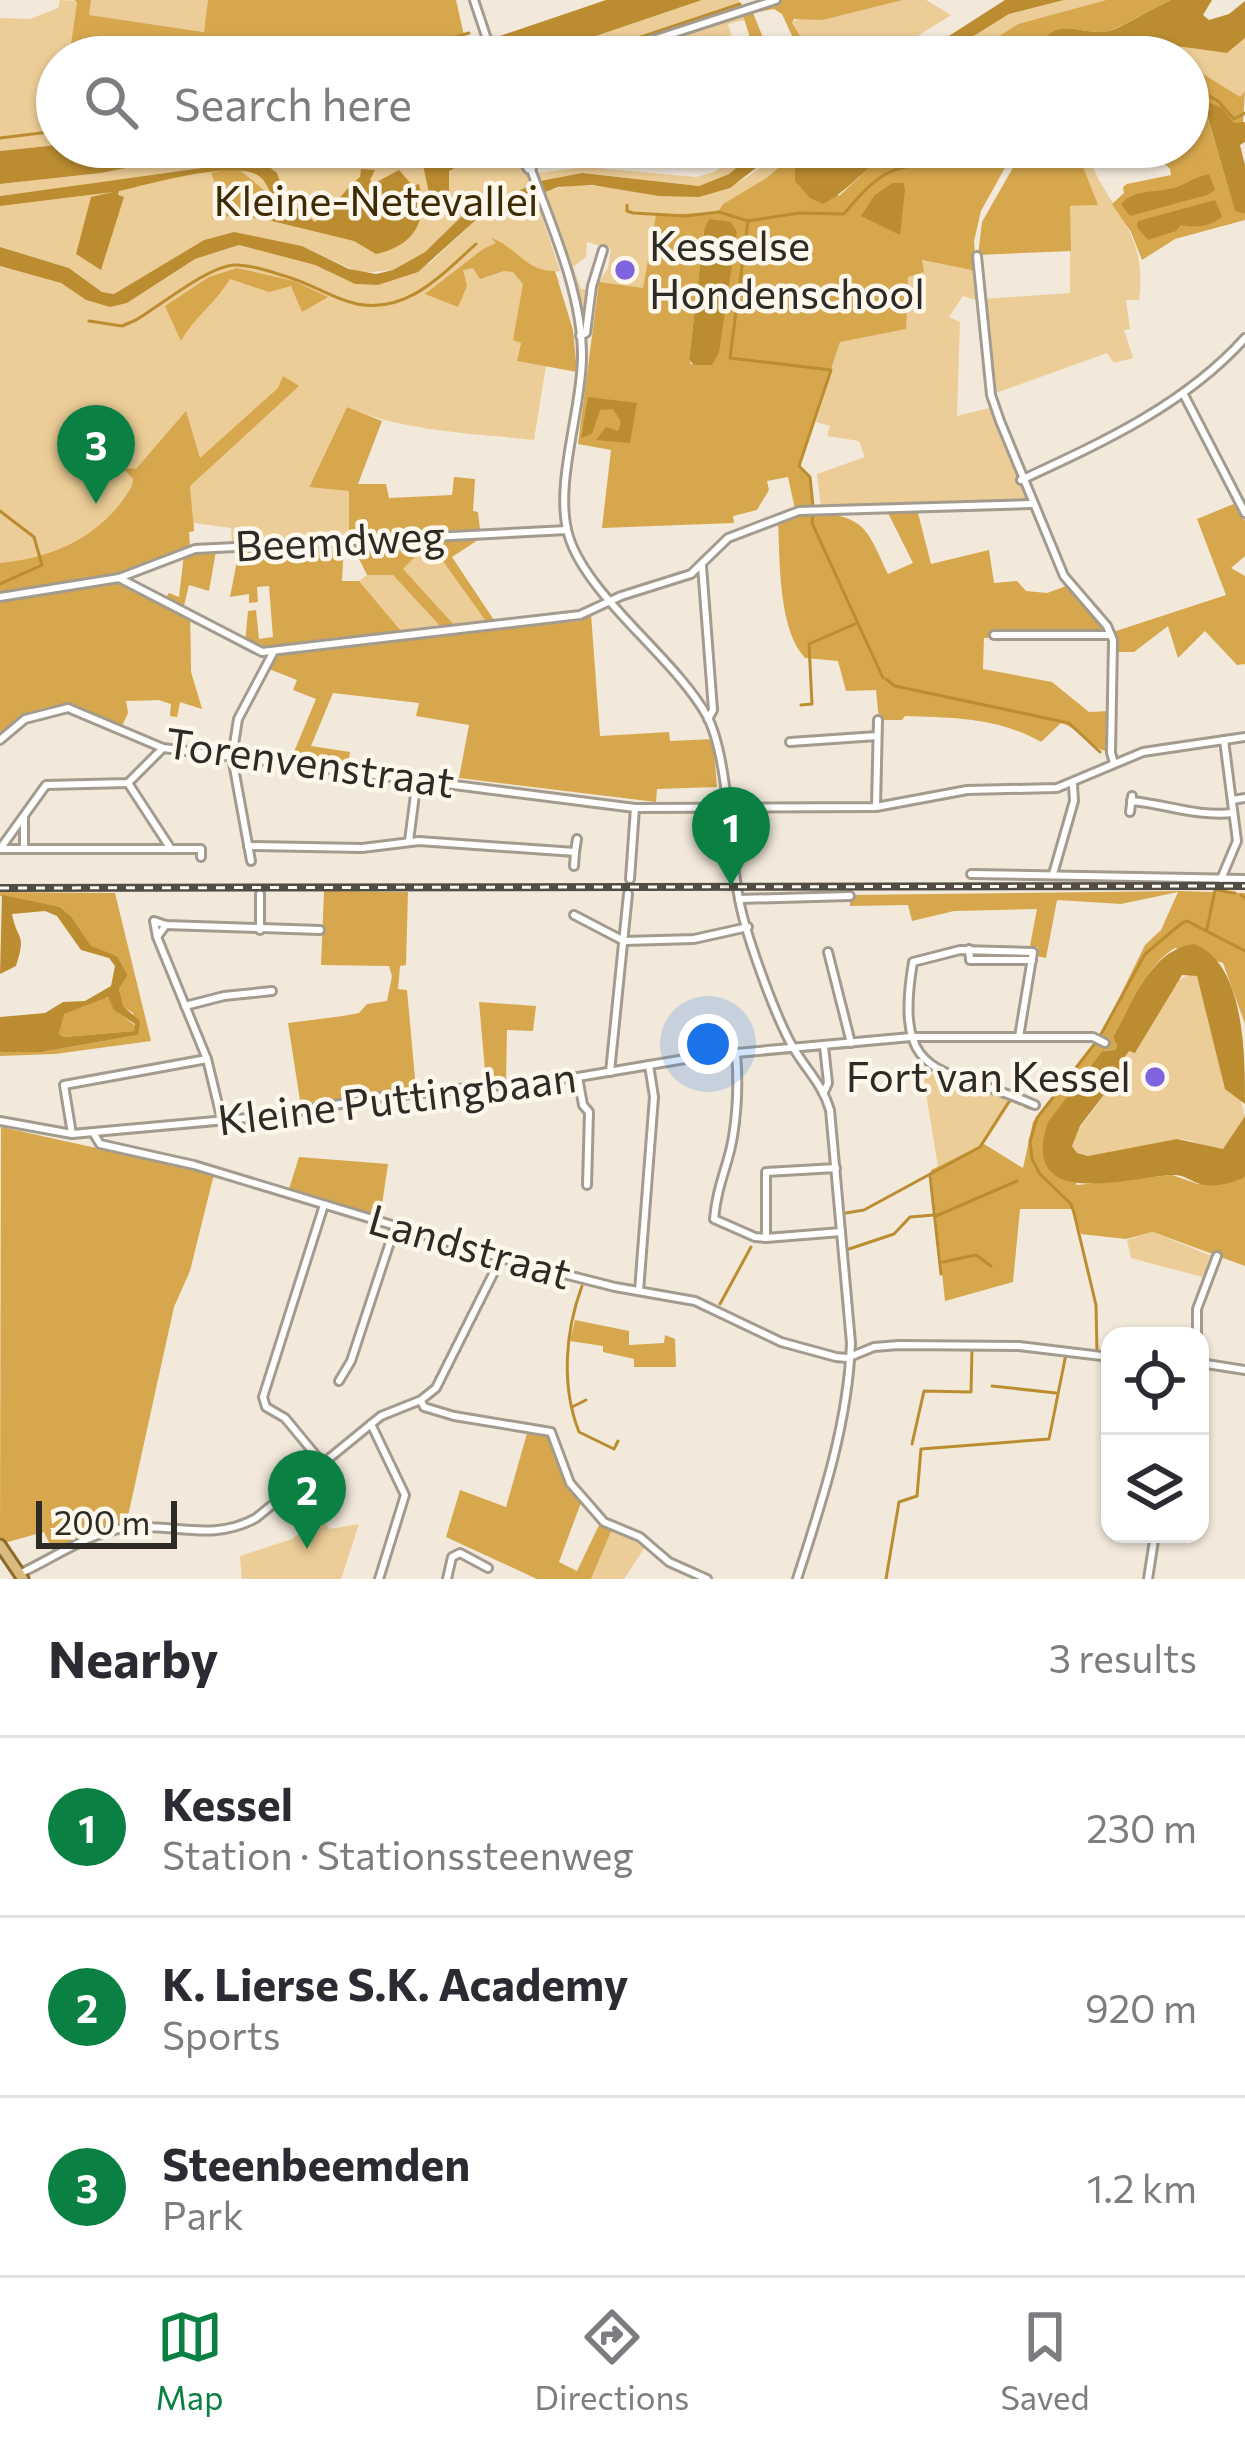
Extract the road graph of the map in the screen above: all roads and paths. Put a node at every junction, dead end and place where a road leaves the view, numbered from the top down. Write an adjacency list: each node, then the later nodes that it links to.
1 (474, 0): 3 (street)
2 (776, 0): 4 (street)
3 (486, 36)
4 (665, 36)
5 (526, 168): 7 (street)
6 (530, 168): 7 (street)
7 (532, 174): 11 (street)
8 (603, 250): 10 (street)
9 (977, 256): 15 (street)
10 (588, 314): 11 (street); 12 (street)
11 (577, 315): 12 (street)
12 (580, 336): 18 (street)
13 (1245, 338): 14 (street)
14 (1183, 393): 15 (street); 17 (street)
15 (1022, 480): 16 (street)
16 (1031, 504): 19 (street); 24 (street)
17 (1245, 513)
18 (567, 530): 20 (street, Beemdweg); 22 (street)
19 (702, 566): 22 (street); 26 (street)
20 (119, 578): 21 (street, Beemdweg); 25 (street)
21 (0, 597)
22 (613, 600): 25 (street); 26 (street)
23 (994, 635): 24 (street)
24 (1111, 635): 35 (street)
25 (269, 654): 34 (street)
26 (708, 719): 41 (street)
27 (878, 720): 28 (street)
28 (878, 736): 32 (street); 42 (street)
29 (1245, 737): 31 (street)
30 (0, 740): 33 (street, Torenvenstraat)
31 (1224, 740): 35 (street); 40 (street)
32 (790, 742)
33 (163, 748): 34 (street, Torenvenstraat); 37 (street)
34 (232, 757): 36 (street, Torenvenstraat); 51 (street)
35 (1114, 763): 38 (street)
36 (417, 778): 43 (street, Torenvenstraat); 50 (street)
37 (128, 783): 46 (street); 47 (street)
38 (1073, 784): 42 (street, Torenvenstraat); 61 (street)
39 (1245, 798): 40 (street)
40 (1232, 800): 45 (street)
41 (725, 807): 42 (street, Torenvenstraat); 43 (street, Torenvenstraat); 68 (street)
42 (876, 807)
43 (635, 808): 62 (street)
44 (1130, 812): 45 (street)
45 (1233, 813): 49 (street)
46 (25, 815): 52 (street); 53 (street)
47 (164, 838): 54 (street); 55 (street)
48 (577, 839): 56 (street)
49 (1241, 839): 63 (street)
50 (409, 842): 51 (street); 56 (street)
51 (248, 846): 58 (street)
52 (0, 849): 53 (street)
53 (24, 849): 54 (street)
54 (158, 849): 55 (street)
55 (171, 849): 57 (street)
56 (575, 852): 59 (street)
57 (201, 857)
58 (251, 861)
59 (574, 866)
60 (971, 874): 61 (street)
61 (1053, 874): 63 (street)
62 (630, 878)
63 (1221, 879): 64 (street)
64 (1245, 879)
65 (260, 894): 71 (street)
66 (628, 894): 73 (street)
67 (850, 896): 68 (street)
68 (739, 898): 70 (street)
69 (574, 915): 73 (street)
70 (748, 927): 73 (street); 82 (street)
71 (260, 930): 72 (street); 76 (street)
72 (320, 930)
73 (624, 941): 86 (street)
74 (828, 952): 80 (street)
75 (272, 991): 76 (street)
76 (184, 1006): 84 (street)
77 (911, 1037): 78 (street, Kleine Puttingbaan); 78 (street); 80 (street, Kleine Puttingbaan); 89 (street)
78 (1019, 1037): 79 (street, Kleine Puttingbaan)
79 (1105, 1042)
80 (851, 1043): 81 (street, Kleine Puttingbaan)
81 (824, 1046): 82 (street, Kleine Puttingbaan); 88 (street)
82 (794, 1049): 83 (street, Kleine Puttingbaan); 88 (street)
83 (736, 1054): 85 (street, Kleine Puttingbaan); 99 (street)
84 (207, 1059): 91 (street); 93 (street)
85 (649, 1065): 86 (street, Kleine Puttingbaan); 102 (street)
86 (610, 1072): 87 (street, Kleine Puttingbaan)
87 (578, 1077): 91 (street, Kleine Puttingbaan); 95 (street)
88 (824, 1092): 94 (street)
89 (1035, 1105)
90 (0, 1121): 93 (street, Kleine Puttingbaan)
91 (222, 1121): 92 (street, Kleine Puttingbaan)
92 (94, 1132): 93 (street, Kleine Puttingbaan); 96 (street, Landstraat)
93 (72, 1134)
94 (836, 1168): 98 (street); 99 (street)
95 (587, 1185)
96 (324, 1205): 97 (street, Landstraat); 111 (street)
97 (395, 1227): 101 (street, Landstraat); 108 (street)
98 (842, 1232): 99 (street); 105 (street)
99 (766, 1238)
100 (1217, 1256): 103 (street)
101 (501, 1258): 102 (street, Landstraat); 109 (street)
102 (639, 1291): 105 (street, Landstraat)
103 (1198, 1327)
104 (1101, 1356): 105 (street)
105 (850, 1357): 115 (street)
106 (1209, 1364): 107 (street)
107 (1245, 1370)
108 (339, 1381)
109 (421, 1400): 110 (street); 119 (street)
110 (371, 1424): 111 (street); 117 (street)
111 (323, 1464): 116 (street)
112 (1154, 1543): 121 (street)
113 (0, 1545): 116 (main road)
114 (488, 1568): 118 (street)
115 (798, 1575): 120 (street)
116 (21, 1576)
117 (379, 1579)
118 (447, 1579)
119 (707, 1579)
120 (810, 1579)
121 (1148, 1579)

